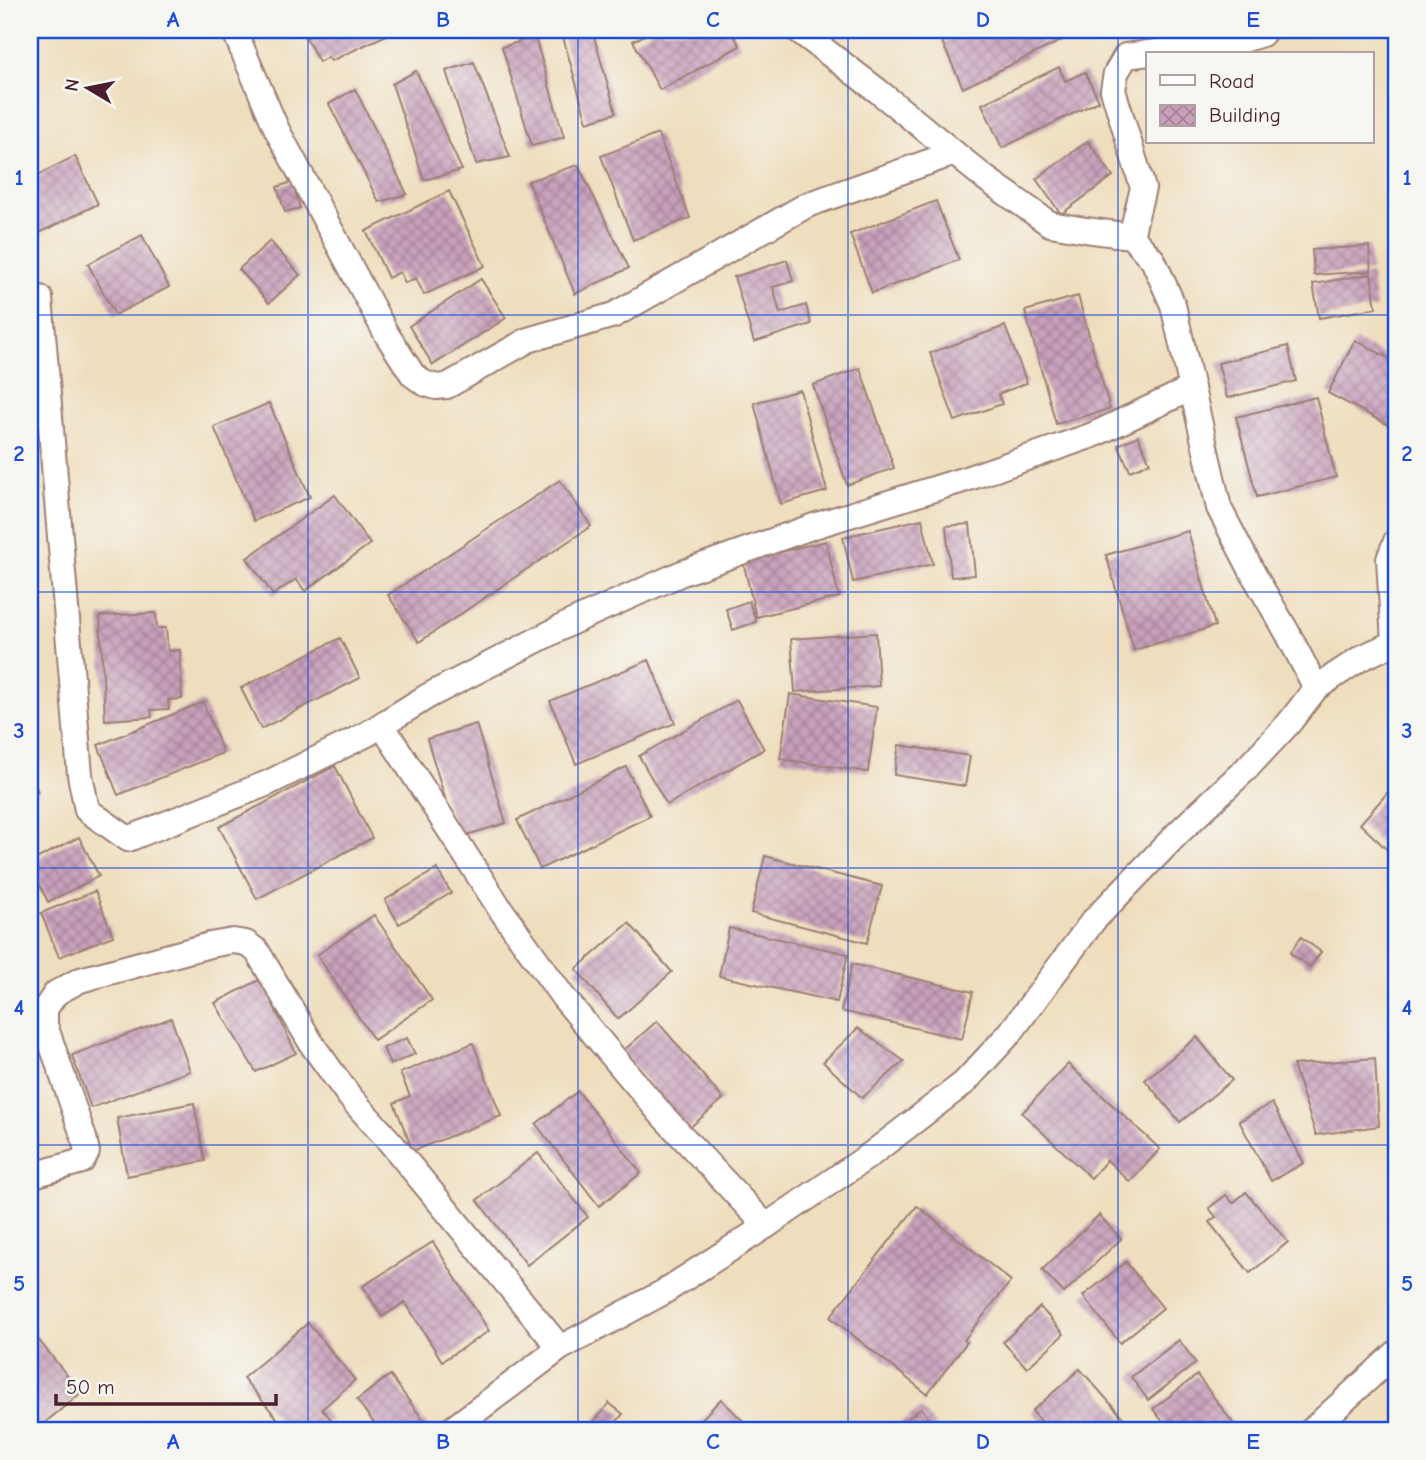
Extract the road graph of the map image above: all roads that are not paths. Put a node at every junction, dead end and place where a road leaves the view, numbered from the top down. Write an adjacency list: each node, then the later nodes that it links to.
1 (234, 30): 6 (street)
2 (798, 30): 6 (street)
3 (1265, 30): 4 (street)
4 (1156, 52)
5 (1146, 53): 7 (street)
6 (954, 153): 7 (street)
7 (1131, 236): 9 (street)
8 (40, 298): 13 (street)
9 (1192, 388): 12 (street); 13 (street)
10 (1396, 541): 11 (street)
11 (1395, 642): 12 (street)
12 (1316, 688): 15 (street)
13 (382, 725): 15 (street)
14 (30, 1176): 16 (street)
15 (766, 1227): 16 (street)
16 (560, 1348): 18 (street)
17 (1396, 1353): 19 (street)
18 (451, 1430)
19 (1312, 1430)

